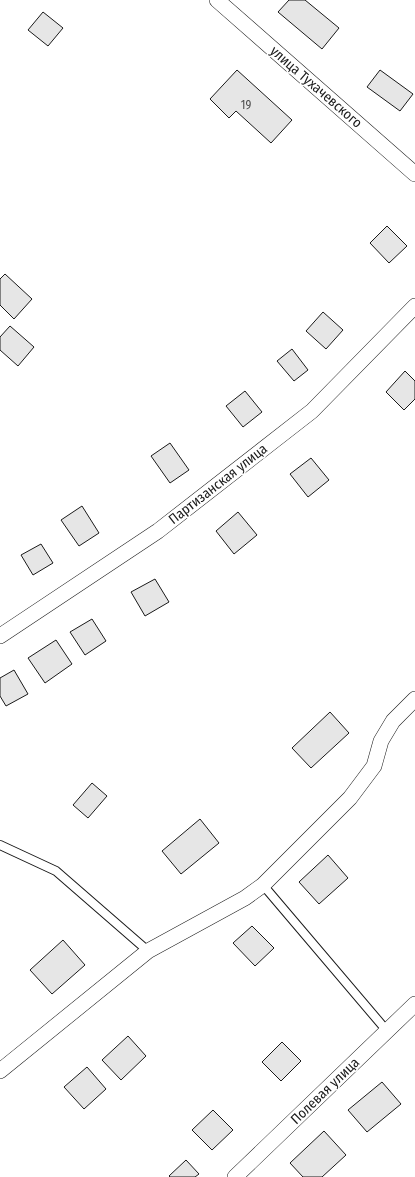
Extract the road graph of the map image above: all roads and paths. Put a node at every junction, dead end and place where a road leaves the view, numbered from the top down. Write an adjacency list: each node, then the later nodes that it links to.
1 (217, 0): 2 (street, улица Тухачевского)
2 (415, 174)
3 (412, 314): 4 (street, Партизанская улица)
4 (0, 636)
5 (415, 699): 7 (street)
6 (0, 845): 8 (lane)
7 (263, 885): 8 (street); 10 (lane)
8 (148, 951): 11 (street)
9 (415, 1004): 10 (street, Полевая улица)
10 (387, 1031): 12 (street, Полевая улица)
11 (0, 1071)
12 (235, 1177)

